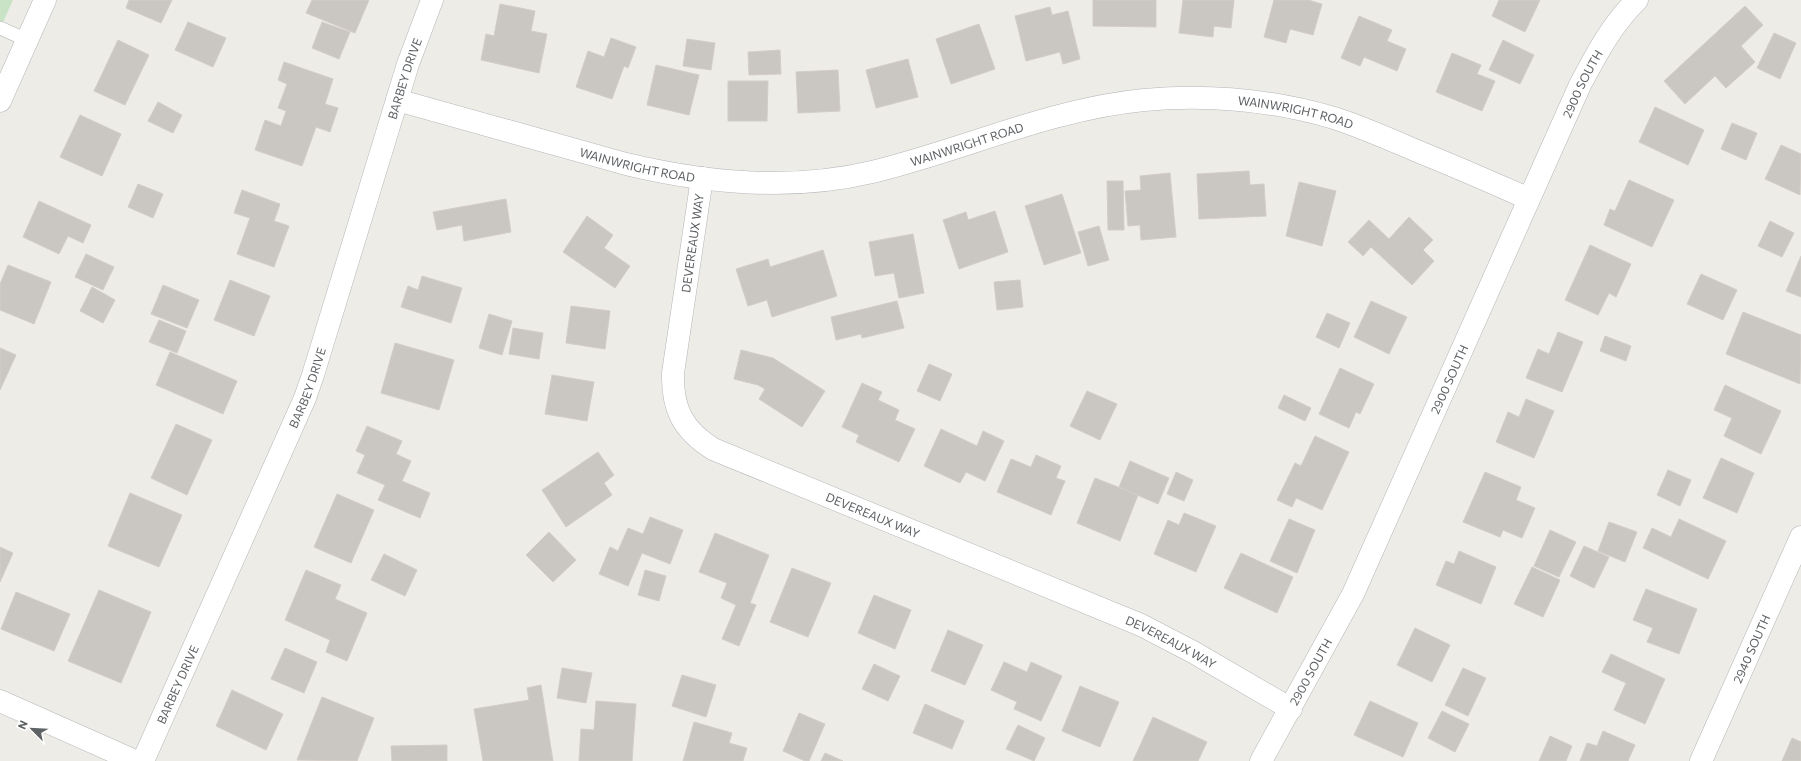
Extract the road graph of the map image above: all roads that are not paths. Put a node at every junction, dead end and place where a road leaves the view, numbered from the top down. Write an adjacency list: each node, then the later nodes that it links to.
1 (45, 0): 5 (street)
2 (432, 0): 6 (street, BARBEY DRIVE)
3 (1637, 0): 9 (street, 2900 SOUTH)
4 (0, 28): 5 (lane)
5 (27, 40): 7 (street)
6 (396, 100): 8 (street, WAINWRIGHT ROAD); 14 (street, BARBEY DRIVE)
7 (0, 101)
8 (702, 178): 9 (street, WAINWRIGHT ROAD); 12 (street, DEVEREAUX WAY)
9 (1529, 199): 12 (street, 2900 SOUTH)
10 (1801, 537): 16 (street, 2940 SOUTH)
11 (0, 701): 13 (street)
12 (1291, 709): 15 (street, 2900 SOUTH)
13 (135, 761)
14 (143, 761)
15 (1261, 761)
16 (1701, 761)

